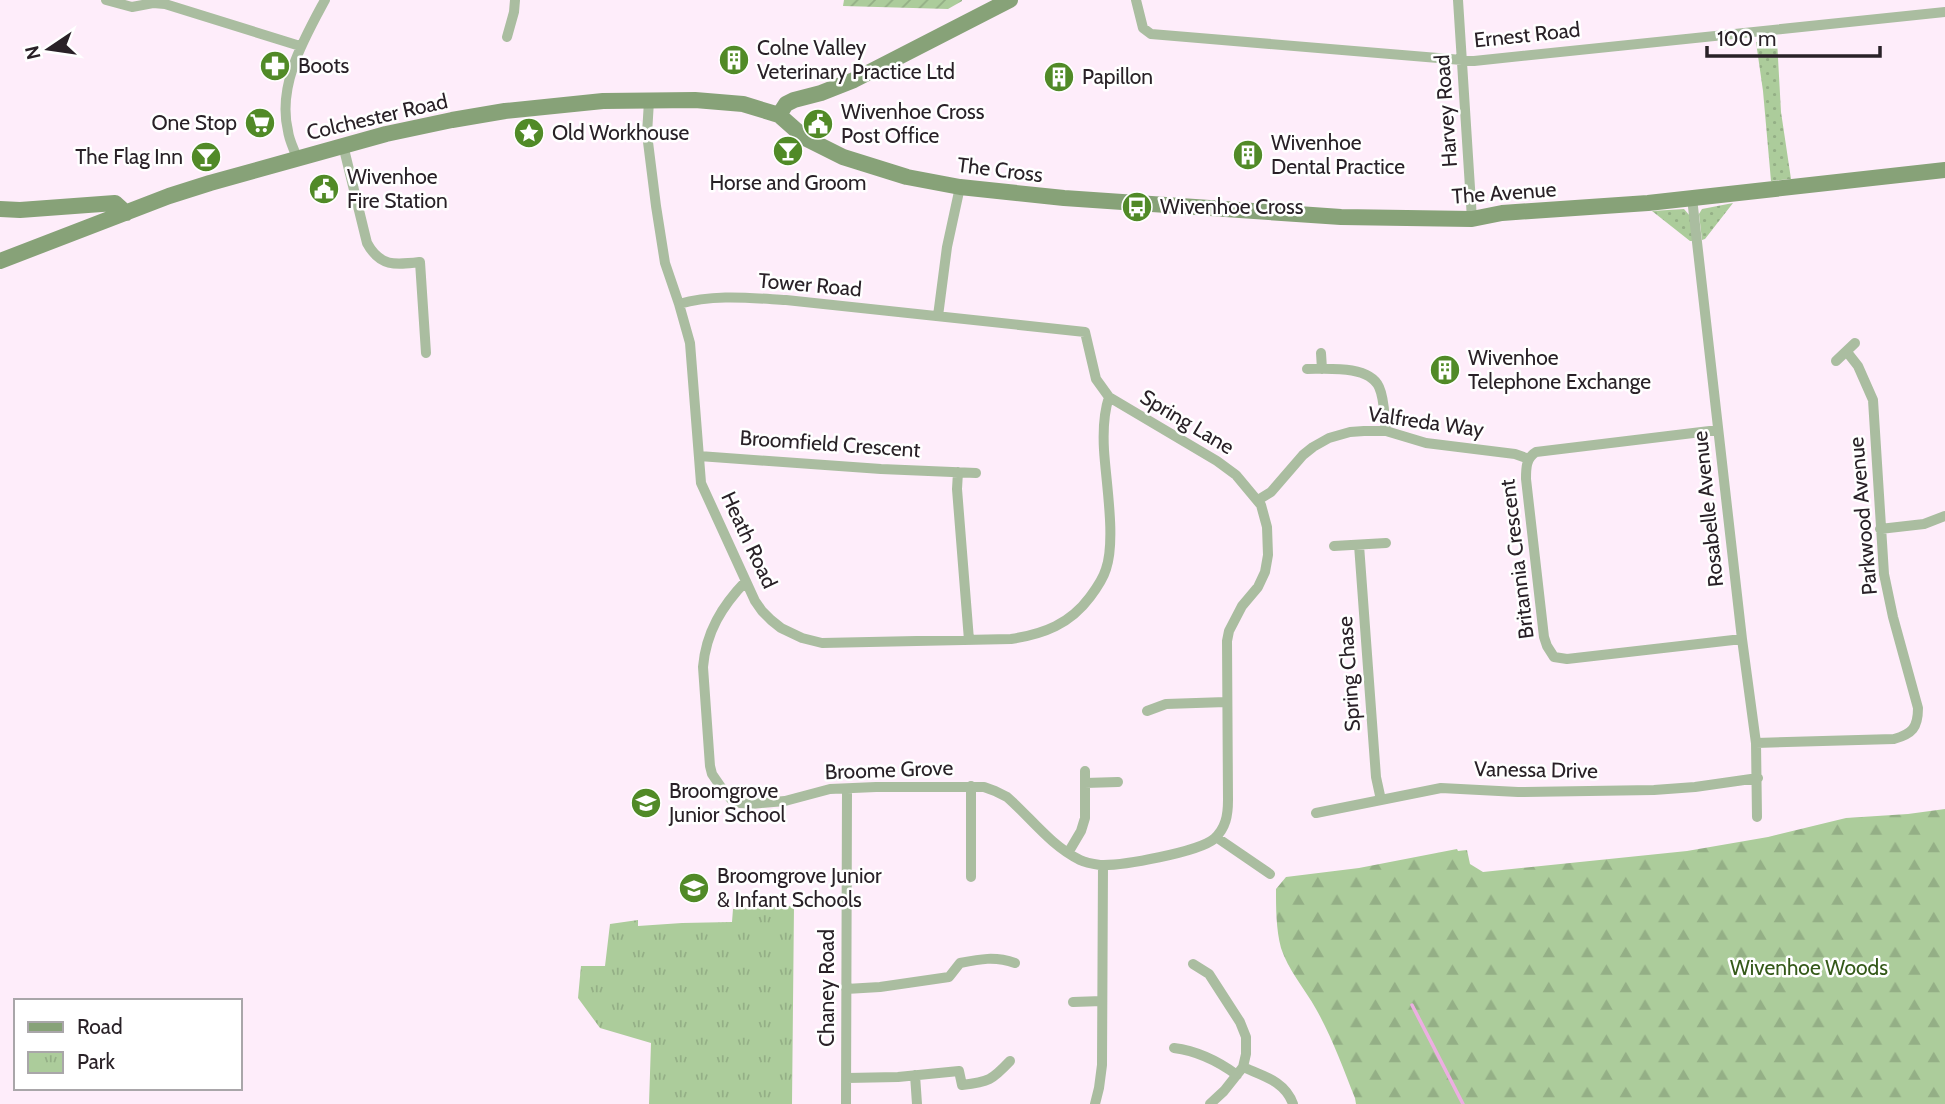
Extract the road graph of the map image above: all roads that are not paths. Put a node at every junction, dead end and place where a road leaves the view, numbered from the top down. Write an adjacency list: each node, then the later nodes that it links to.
1 (106, 0): 9 (street)
2 (325, 0): 9 (street)
3 (515, 0): 8 (street)
4 (1010, 0): 12 (main road)
5 (1136, 0): 10 (street, Ernest Road)
6 (1458, 0): 10 (street, Harvey Road)
7 (1945, 12): 10 (street, Ernest Road)
8 (507, 37)
9 (300, 46): 14 (street)
10 (1462, 61): 21 (street, Harvey Road)
11 (649, 101): 12 (main road, Colchester Road); 13 (main road, Colchester Road); 23 (street, Heath Road)
12 (779, 115): 16 (main road, The Cross)
13 (343, 145): 14 (main road, Colchester Road); 28 (street)
14 (297, 158): 20 (main road, Colchester Road)
15 (1945, 170): 18 (main road, The Avenue)
16 (961, 187): 17 (main road, The Cross); 24 (street)
17 (1065, 198): 21 (main road, The Avenue)
18 (1692, 198): 21 (main road, The Avenue); 34 (street, Rosabelle Avenue)
19 (0, 209): 20 (main road)
20 (126, 213): 22 (main road, Colchester Road)
21 (1472, 219)
22 (0, 261)
23 (679, 304): 24 (street, Tower Road); 36 (street, Heath Road)
24 (938, 316): 25 (street, Tower Road)
25 (1085, 332): 33 (street, Spring Lane)
26 (1856, 343): 27 (street)
27 (1847, 352): 30 (street); 42 (street, Parkwood Avenue)
28 (426, 353)
29 (1321, 353): 32 (street)
30 (1836, 361)
31 (1307, 369): 32 (street)
32 (1322, 369): 35 (street)
33 (1109, 397): 40 (street, Spring Lane); 48 (street, Heath Road)
34 (1718, 430): 37 (street, Britannia Crescent); 47 (street, Rosabelle Avenue)
35 (1385, 431): 37 (street, Valfreda Way); 40 (street, Valfreda Way)
36 (699, 456): 38 (street, Broomfield Crescent); 46 (street, Heath Road)
37 (1528, 458): 47 (street, Britannia Crescent)
38 (958, 472): 39 (street, Broomfield Crescent); 48 (street)
39 (976, 473)
40 (1258, 500): 49 (street, Spring Lane)
41 (1945, 516): 42 (street)
42 (1880, 529): 51 (street, Parkwood Avenue)
43 (1386, 543): 44 (street)
44 (1359, 545): 45 (street); 56 (street, Spring Chase)
45 (1334, 546)
46 (746, 581): 48 (street, Heath Road); 55 (street, Broome Grove)
47 (1742, 639): 51 (street, Rosabelle Avenue)
48 (969, 640)
49 (1226, 702): 50 (street); 59 (street)
50 (1147, 711)
51 (1756, 743): 52 (street, Rosabelle Avenue)
52 (1758, 778): 56 (street, Vanessa Drive); 58 (street, Rosabelle Avenue)
53 (1118, 782): 60 (street)
54 (971, 786): 55 (street, Broome Grove); 60 (street, Broome Grove); 63 (street)
55 (847, 789): 66 (street, Chaney Road)
56 (1381, 800): 57 (street, Vanessa Drive)
57 (1316, 813)
58 (1757, 817)
59 (1216, 837): 61 (street, Broome Grove); 62 (street)
60 (1068, 853): 61 (street, Broome Grove)
61 (1103, 865): 67 (street)
62 (1270, 874)
63 (971, 877)
64 (1015, 963): 66 (street)
65 (1193, 964): 71 (street)
66 (846, 989): 73 (street, Chaney Road)
67 (1101, 1001): 68 (street); 76 (street)
68 (1073, 1002)
69 (1174, 1048): 71 (street)
70 (1010, 1061): 72 (street)
71 (1240, 1071): 77 (street); 78 (street)
72 (915, 1075): 73 (street); 75 (street)
73 (847, 1078): 74 (street, Chaney Road)
74 (846, 1104)
75 (917, 1104)
76 (1095, 1104)
77 (1210, 1104)
78 (1293, 1104)

